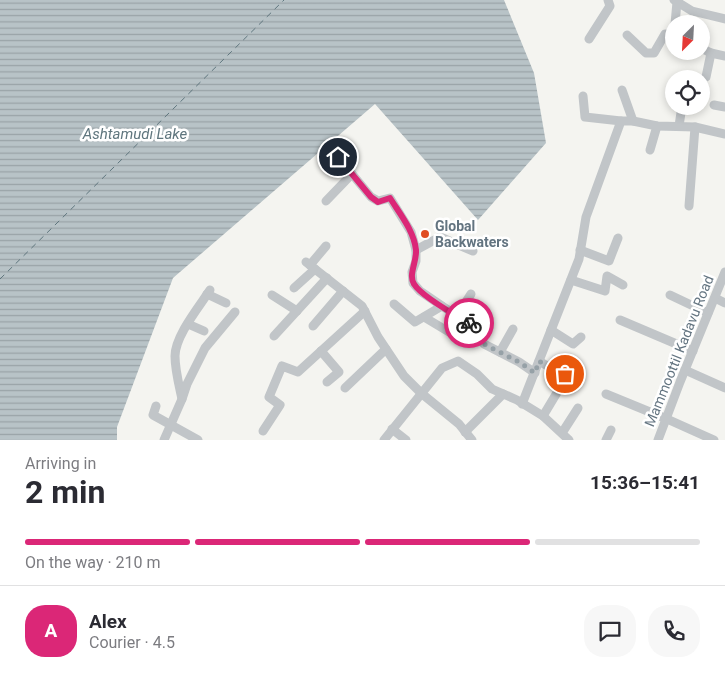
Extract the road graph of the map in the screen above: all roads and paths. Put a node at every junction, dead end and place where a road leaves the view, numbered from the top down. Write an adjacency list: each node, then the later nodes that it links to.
1 (608, 0): 7 (street)
2 (679, 2): 3 (street); 4 (street)
3 (677, 15)
4 (725, 19)
5 (626, 35): 6 (street)
6 (665, 36)
7 (589, 39)
8 (711, 53): 9 (street); 10 (street)
9 (725, 56)
10 (707, 70)
11 (622, 90): 17 (street)
12 (583, 96): 16 (street)
13 (714, 105): 14 (street)
14 (725, 107)
15 (681, 115): 19 (street)
16 (620, 121): 17 (street); 30 (street)
17 (633, 121): 18 (street)
18 (657, 126): 19 (street); 22 (street)
19 (679, 126): 20 (street)
20 (695, 127): 21 (street); 26 (street)
21 (725, 134)
22 (650, 150)
23 (338, 157): 24 (street)
24 (352, 174): 25 (street); 29 (street)
25 (326, 200)
26 (689, 206)
27 (618, 238): 30 (street)
28 (326, 246): 32 (street)
29 (416, 250): 31 (street); 46 (street)
30 (580, 250): 35 (street)
31 (473, 251)
32 (310, 265): 34 (street); 37 (street)
33 (725, 272): 42 (street, Mammoottil Kadavu Road)
34 (327, 278): 38 (street); 47 (street)
35 (571, 280): 36 (street); 57 (street)
36 (623, 285)
37 (294, 288)
38 (343, 291): 48 (street); 55 (street)
39 (471, 294): 51 (street)
40 (272, 295): 47 (street)
41 (670, 295): 50 (street)
42 (714, 298): 44 (street); 50 (street, Mammoottil Kadavu Road)
43 (226, 303): 54 (street)
44 (725, 303)
45 (394, 304): 52 (street)
46 (442, 306): 51 (street); 52 (street)
47 (297, 311): 60 (street)
48 (365, 311): 62 (street); 63 (street)
49 (235, 312): 77 (street)
50 (708, 313): 64 (street, Mammoottil Kadavu Road)
51 (457, 316): 65 (street)
52 (424, 317): 59 (street)
53 (620, 320): 64 (street)
54 (188, 324): 58 (street); 77 (street)
55 (313, 326)
56 (513, 329): 65 (street)
57 (551, 330): 61 (street); 66 (street)
58 (204, 331)
59 (448, 332)
60 (274, 336)
61 (581, 337)
62 (386, 349): 71 (street); 74 (street)
63 (321, 351): 70 (street); 86 (street)
64 (693, 351): 67 (street, Mammoottil Kadavu Road)
65 (500, 352): 68 (street)
66 (539, 361): 68 (street); 69 (street)
67 (686, 370): 72 (street); 82 (street, Mammoottil Kadavu Road)
68 (535, 373): 78 (street)
69 (565, 374)
70 (327, 382)
71 (346, 388)
72 (725, 388)
73 (558, 391): 81 (street)
74 (421, 393): 75 (street); 84 (street); 87 (street)
75 (503, 394): 78 (street); 87 (street)
76 (606, 394): 82 (street)
77 (182, 399): 83 (street)
78 (522, 404): 81 (street)
79 (156, 406): 83 (street)
80 (578, 408): 88 (street)
81 (543, 416): 88 (street)
82 (667, 419): 89 (street); 97 (street, Mammoottil Kadavu Road)
83 (171, 425): 90 (street); 91 (street)
84 (392, 429): 92 (street); 93 (street)
85 (611, 430): 96 (street)
86 (263, 431)
87 (466, 432): 94 (street)
88 (562, 433): 95 (street)
89 (710, 439)
90 (164, 440)
91 (198, 440)
92 (384, 440)
93 (406, 440)
94 (472, 440)
95 (569, 440)
96 (606, 440)
97 (658, 440)

